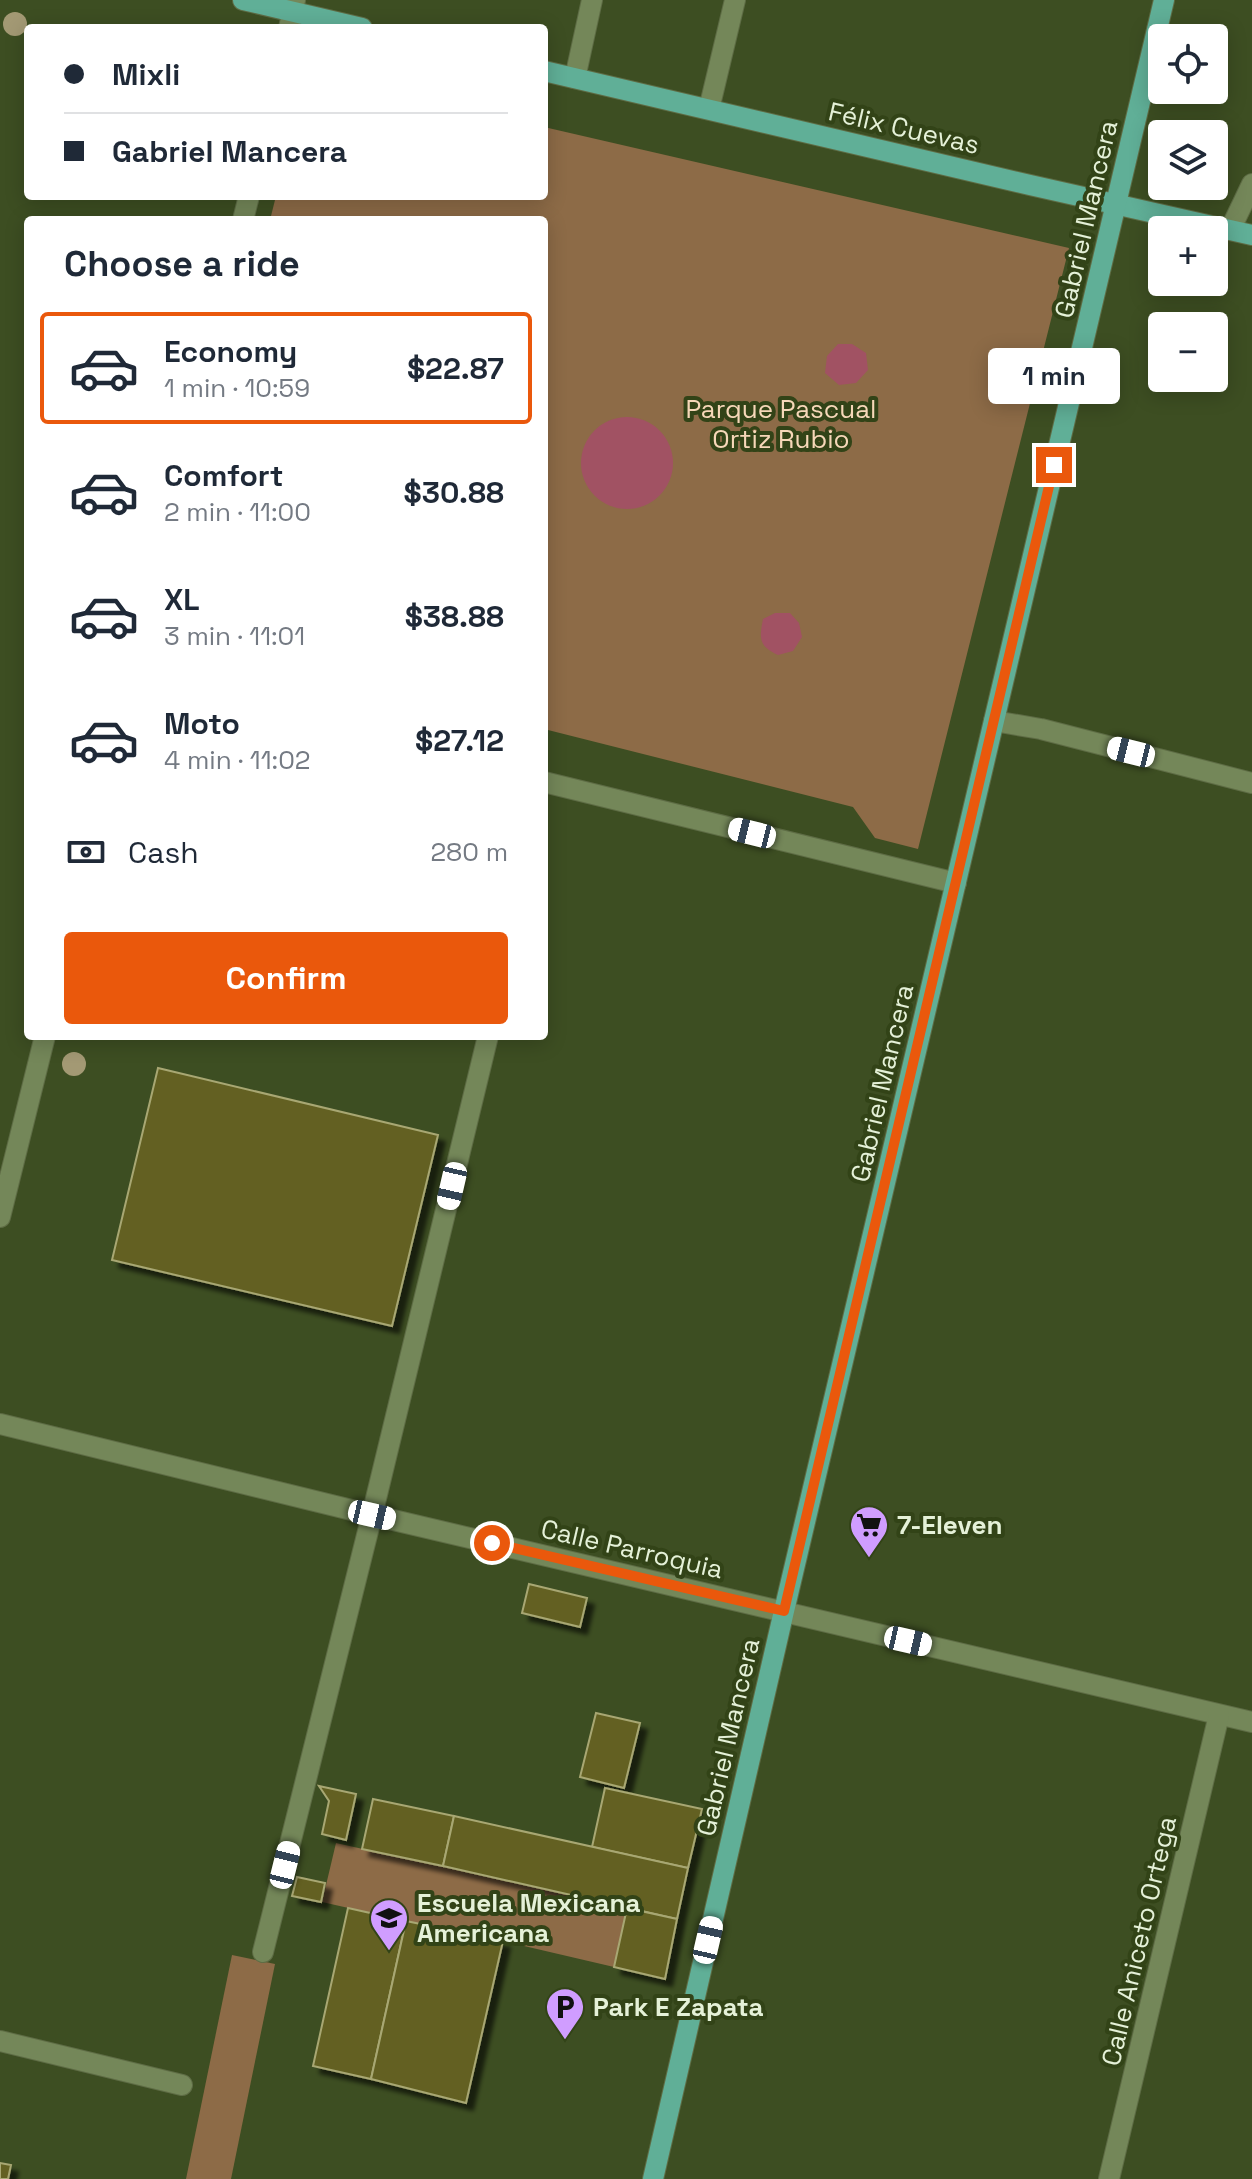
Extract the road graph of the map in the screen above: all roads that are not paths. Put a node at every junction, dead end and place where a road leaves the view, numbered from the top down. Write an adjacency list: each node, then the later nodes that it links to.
1 (243, 0): 5 (main road)
2 (592, 0): 8 (street)
3 (735, 0): 9 (street)
4 (1164, 0): 11 (main road, Gabriel Mancera)
5 (292, 13): 6 (main road)
6 (343, 24)
7 (548, 72): 8 (main road, Félix Cuevas)
8 (575, 78): 9 (main road, Félix Cuevas)
9 (709, 109): 11 (main road, Félix Cuevas)
10 (1252, 184): 12 (street)
11 (1116, 205): 12 (main road, Félix Cuevas); 14 (main road, Gabriel Mancera)
12 (1230, 230): 13 (main road, Félix Cuevas)
13 (1252, 235)
14 (994, 721): 15 (street); 17 (main road, Gabriel Mancera)
15 (1252, 783)
16 (548, 789): 17 (street)
17 (956, 883): 23 (main road, Gabriel Mancera)
18 (44, 1040): 20 (street)
19 (487, 1040): 22 (street)
20 (0, 1217)
21 (0, 1424): 22 (street, Calle Parroquia)
22 (372, 1515): 23 (street, Calle Parroquia); 26 (street)
23 (784, 1611): 24 (street, Calle Parroquia); 29 (main road, Gabriel Mancera)
24 (1219, 1715): 25 (street, Calle Parroquia); 30 (street, Calle Aniceto Ortega)
25 (1252, 1722)
26 (263, 1952)
27 (0, 2041): 28 (street)
28 (182, 2085)
29 (653, 2179)
30 (1109, 2179)

